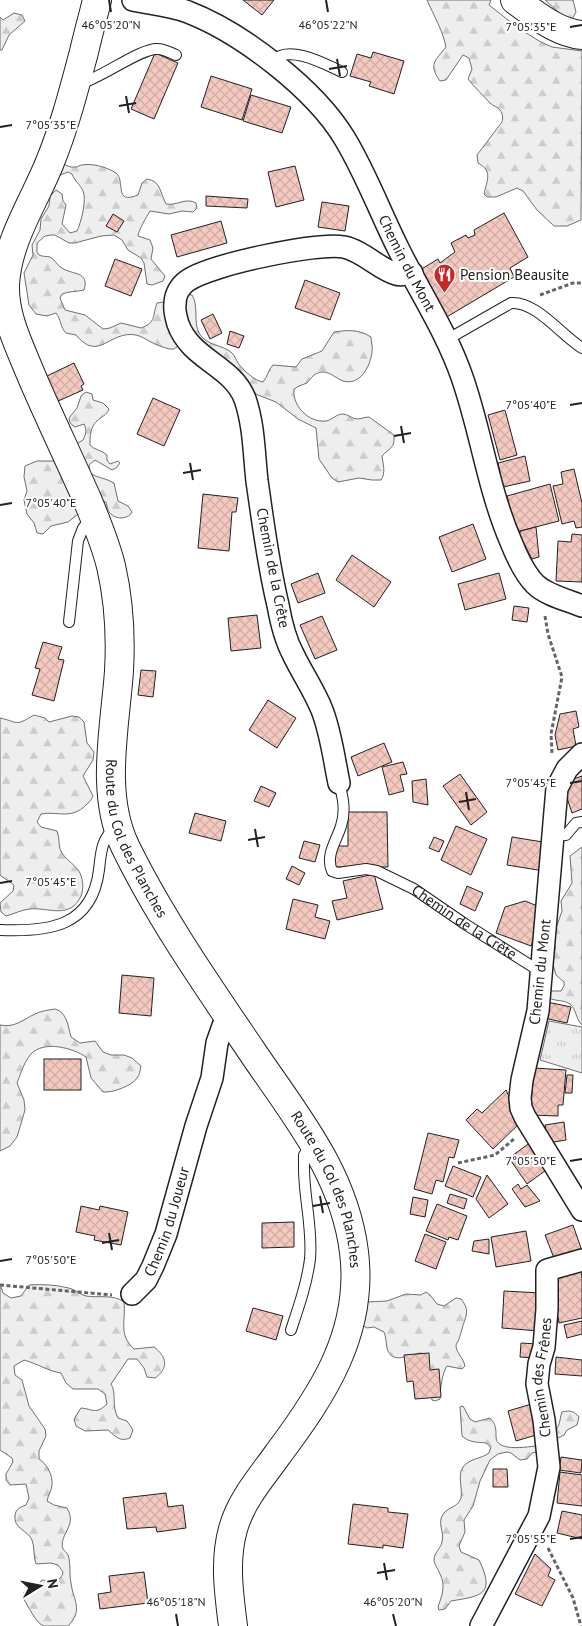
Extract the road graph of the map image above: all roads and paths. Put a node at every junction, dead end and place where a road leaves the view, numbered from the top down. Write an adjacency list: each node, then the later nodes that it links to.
1 (97, 0): 8 (street, Route du Col des Planches)
2 (133, 0): 6 (street, Chemin du Mont)
3 (515, 0): 4 (street)
4 (582, 35)
5 (176, 55): 8 (lane)
6 (271, 63): 7 (lane); 9 (street, Chemin du Mont)
7 (342, 72)
8 (75, 85): 14 (street, Route du Col des Planches)
9 (412, 273): 12 (street, Chemin du Mont); 20 (street, Chemin de la Crête)
10 (582, 283): 11 (path)
11 (520, 302): 12 (lane); 13 (lane)
12 (448, 339): 15 (street, Chemin du Mont)
13 (582, 348)
14 (95, 519): 17 (lane); 22 (street, Route du Col des Planches)
15 (540, 588): 16 (street, Chemin du Mont); 19 (path)
16 (582, 606)
17 (69, 622)
18 (582, 754): 19 (street, Chemin du Mont)
19 (561, 778): 23 (street, Chemin du Mont)
20 (339, 783): 25 (lane, Chemin de la Crête)
21 (582, 822): 23 (lane)
22 (117, 827): 24 (lane); 26 (street, Route du Col des Planches)
23 (553, 836): 25 (street, Chemin du Mont)
24 (0, 930)
25 (542, 972): 27 (street, Chemin du Mont)
26 (229, 1017): 28 (street, Route du Col des Planches); 33 (street, Chemin du Joueur)
27 (530, 1125): 29 (path); 30 (street, Chemin du Mont)
28 (314, 1143): 34 (lane); 36 (street, Route du Col des Planches)
29 (458, 1163)
30 (582, 1210)
31 (582, 1260): 35 (street, Chemin des Frênes)
32 (0, 1285): 33 (path)
33 (132, 1294)
34 (291, 1330)
35 (539, 1516): 37 (street, Chemin des Frênes); 38 (path)
36 (233, 1626)
37 (481, 1626)
38 (581, 1626)

